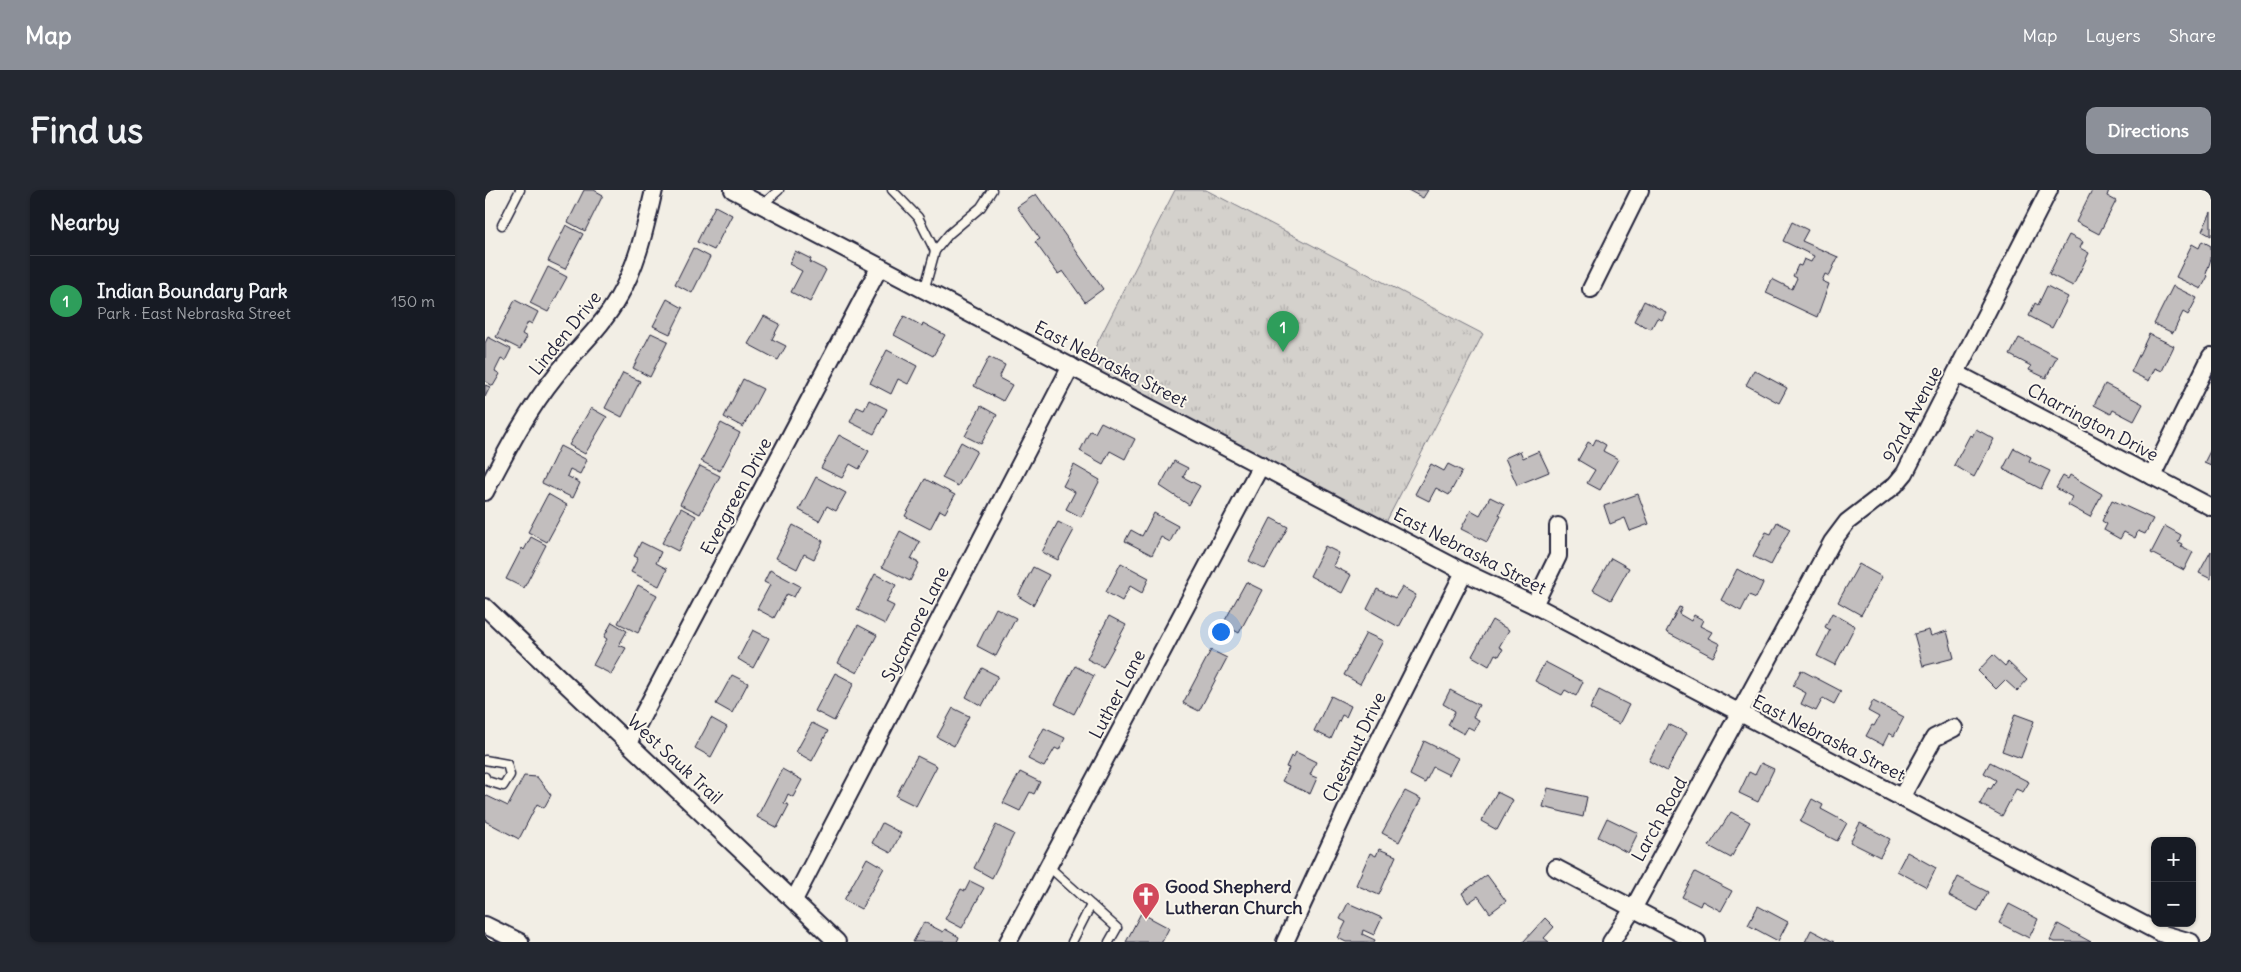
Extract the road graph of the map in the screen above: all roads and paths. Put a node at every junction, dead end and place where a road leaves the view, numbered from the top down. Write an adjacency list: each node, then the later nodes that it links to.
1 (520, 190): 10 (lane)
2 (654, 190): 20 (street, Linden Drive)
3 (733, 190): 9 (street, East Nebraska Street)
4 (779, 190): 9 (lane)
5 (892, 190): 11 (lane)
6 (992, 190): 11 (lane)
7 (1640, 190): 13 (street)
8 (2049, 190): 17 (street, 92nd Avenue)
9 (762, 206): 12 (street, East Nebraska Street)
10 (501, 225)
11 (935, 251): 14 (lane)
12 (879, 268): 14 (street, East Nebraska Street); 28 (street, Evergreen Drive)
13 (1591, 289)
14 (924, 291): 16 (street, East Nebraska Street)
15 (2211, 356): 19 (street)
16 (1071, 366): 18 (street, East Nebraska Street); 34 (street, Sycamore Lane)
17 (1956, 373): 19 (street, Charrington Drive); 26 (street, 92nd Avenue)
18 (1261, 465): 23 (street, East Nebraska Street); 32 (street, Luther Lane)
19 (2152, 476): 21 (street, Charrington Drive)
20 (485, 492)
21 (2211, 507)
22 (1558, 526): 24 (street)
23 (1465, 572): 24 (street, East Nebraska Street); 43 (street, Chestnut Drive)
24 (1534, 605): 26 (street, East Nebraska Street)
25 (485, 607): 28 (street, West Sauk Trail)
26 (1739, 714): 31 (street, East Nebraska Street); 36 (street, Larch Road)
27 (1954, 728): 31 (street)
28 (628, 742): 34 (street, West Sauk Trail)
29 (485, 760): 30 (lane)
30 (485, 777)
31 (1901, 798): 46 (street, East Nebraska Street)
32 (1048, 866): 35 (lane); 40 (street, Luther Lane)
33 (1556, 868): 36 (street)
34 (794, 900): 39 (street, West Sauk Trail)
35 (1091, 905): 41 (lane); 42 (lane)
36 (1633, 909): 44 (street, Larch Road); 45 (street)
37 (485, 925): 38 (street)
38 (520, 942)
39 (837, 942)
40 (1008, 942)
41 (1072, 942)
42 (1109, 942)
43 (1285, 942)
44 (1611, 942)
45 (1697, 942)
46 (2191, 942)

